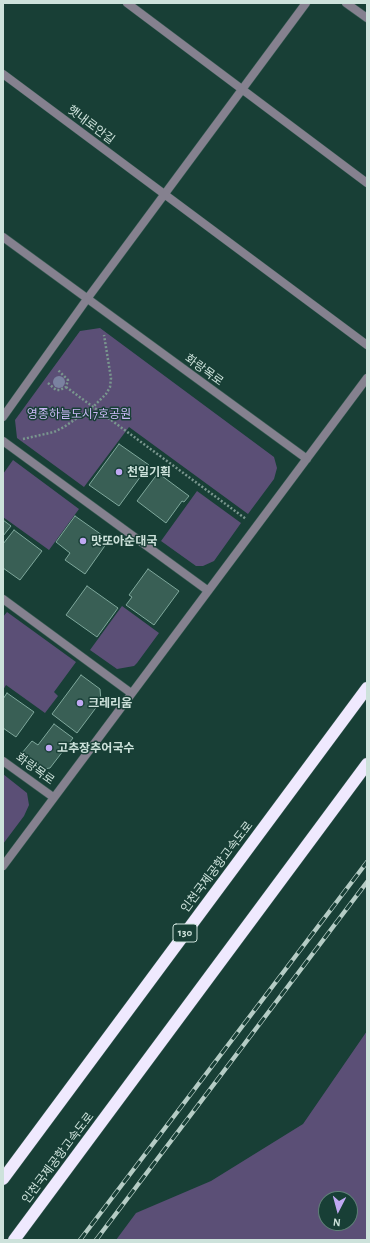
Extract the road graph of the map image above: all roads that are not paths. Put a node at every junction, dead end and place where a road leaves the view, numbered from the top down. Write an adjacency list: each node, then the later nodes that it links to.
1 (127, 3): 6 (street)
2 (306, 3): 6 (street)
3 (346, 3): 4 (street)
4 (367, 18)
5 (3, 74): 8 (street, 햇내로안길)
6 (243, 89): 7 (street); 8 (street)
7 (367, 183)
8 (164, 196): 10 (street); 11 (street)
9 (3, 237): 10 (street)
10 (87, 299): 13 (street); 15 (street, 화랑목로)
11 (367, 345)
12 (367, 378): 15 (street, 화랑목로)
13 (3, 417)
14 (3, 441): 16 (street)
15 (307, 459): 16 (street, 화랑목로)
16 (208, 590): 19 (street, 화랑목로)
17 (3, 599): 19 (street)
18 (367, 688): 24 (highway, 인천국제공항고속도로 / 130)
19 (132, 692): 22 (street, 화랑목로)
20 (3, 761): 22 (street, 화랑목로)
21 (367, 764): 25 (highway, 인천국제공항고속도로)
22 (53, 797): 23 (street, 화랑목로)
23 (3, 866)
24 (3, 1179)
25 (14, 1240)

